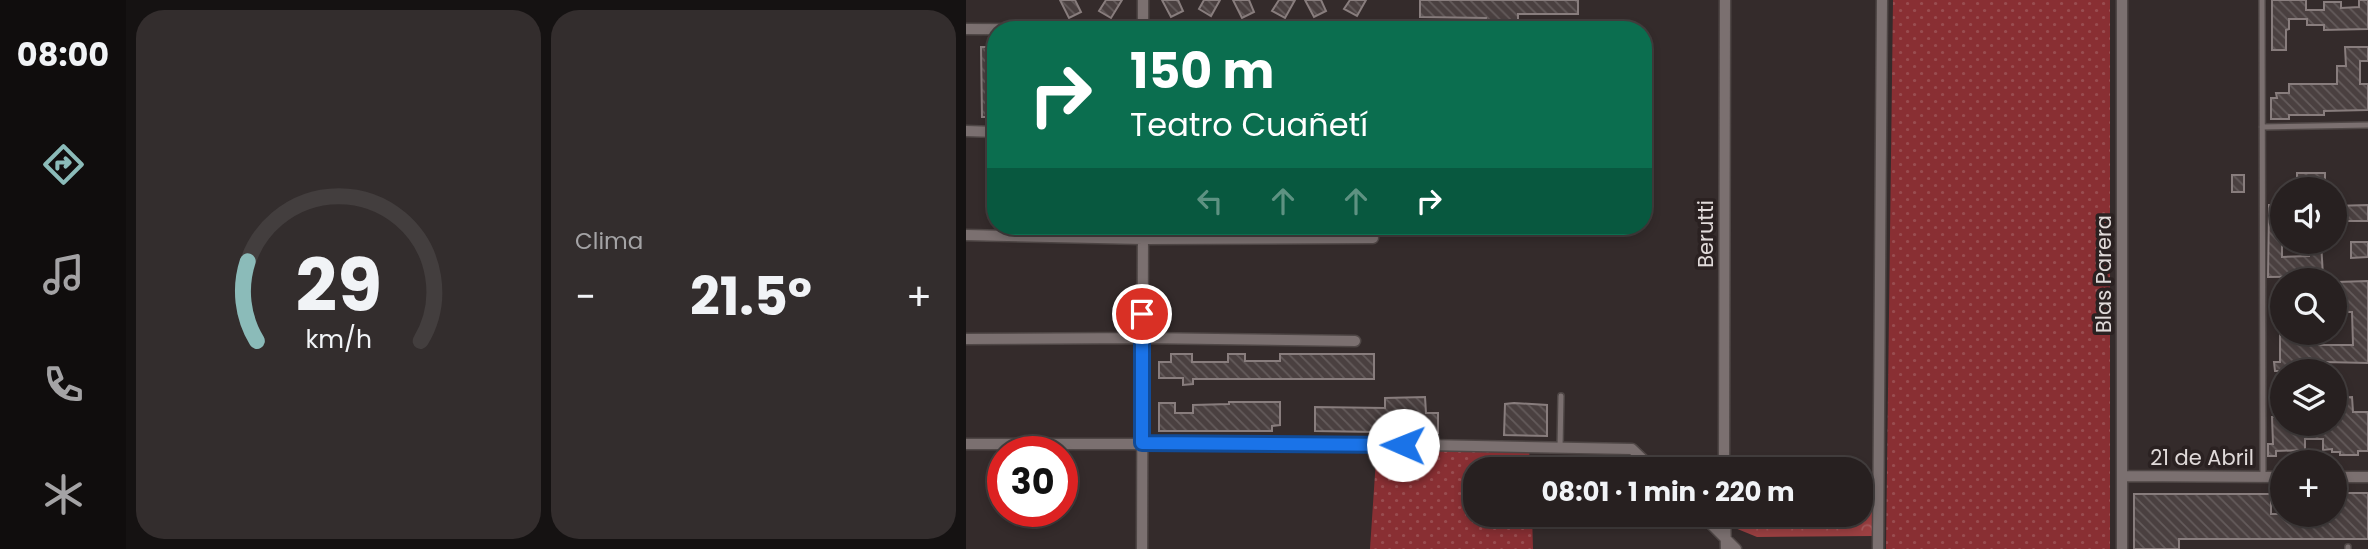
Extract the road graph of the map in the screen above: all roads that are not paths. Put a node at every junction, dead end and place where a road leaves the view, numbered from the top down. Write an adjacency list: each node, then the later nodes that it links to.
1 (1143, 0): 6 (street)
2 (1725, 0): 25 (street, Berutti)
3 (1882, 0): 35 (street)
4 (2122, 0): 26 (street, Blas Parera)
5 (2262, 0): 10 (lane)
6 (1143, 21)
7 (966, 29): 8 (street)
8 (987, 29)
9 (2368, 125): 10 (lane)
10 (2262, 127): 27 (lane)
11 (966, 131): 12 (street)
12 (987, 132)
13 (966, 235): 16 (street)
14 (1143, 235): 16 (street)
15 (1373, 238): 16 (street)
16 (1143, 239): 17 (street)
17 (1142, 338): 18 (street); 19 (street); 21 (street)
18 (966, 339)
19 (1354, 341)
20 (1561, 396): 23 (lane)
21 (1142, 443): 22 (street); 23 (street); 33 (street)
22 (966, 444)
23 (1560, 448): 24 (street)
24 (1640, 457)
25 (1724, 457)
26 (2122, 476): 27 (street, 21 de Abril); 36 (street, Blas Parera)
27 (2263, 477): 28 (street, 21 de Abril)
28 (2270, 477)
29 (2347, 477): 30 (street)
30 (2368, 477)
31 (1712, 527): 32 (street)
32 (1726, 543): 34 (street)
33 (1142, 549)
34 (1737, 549)
35 (1878, 549)
36 (2122, 549)

